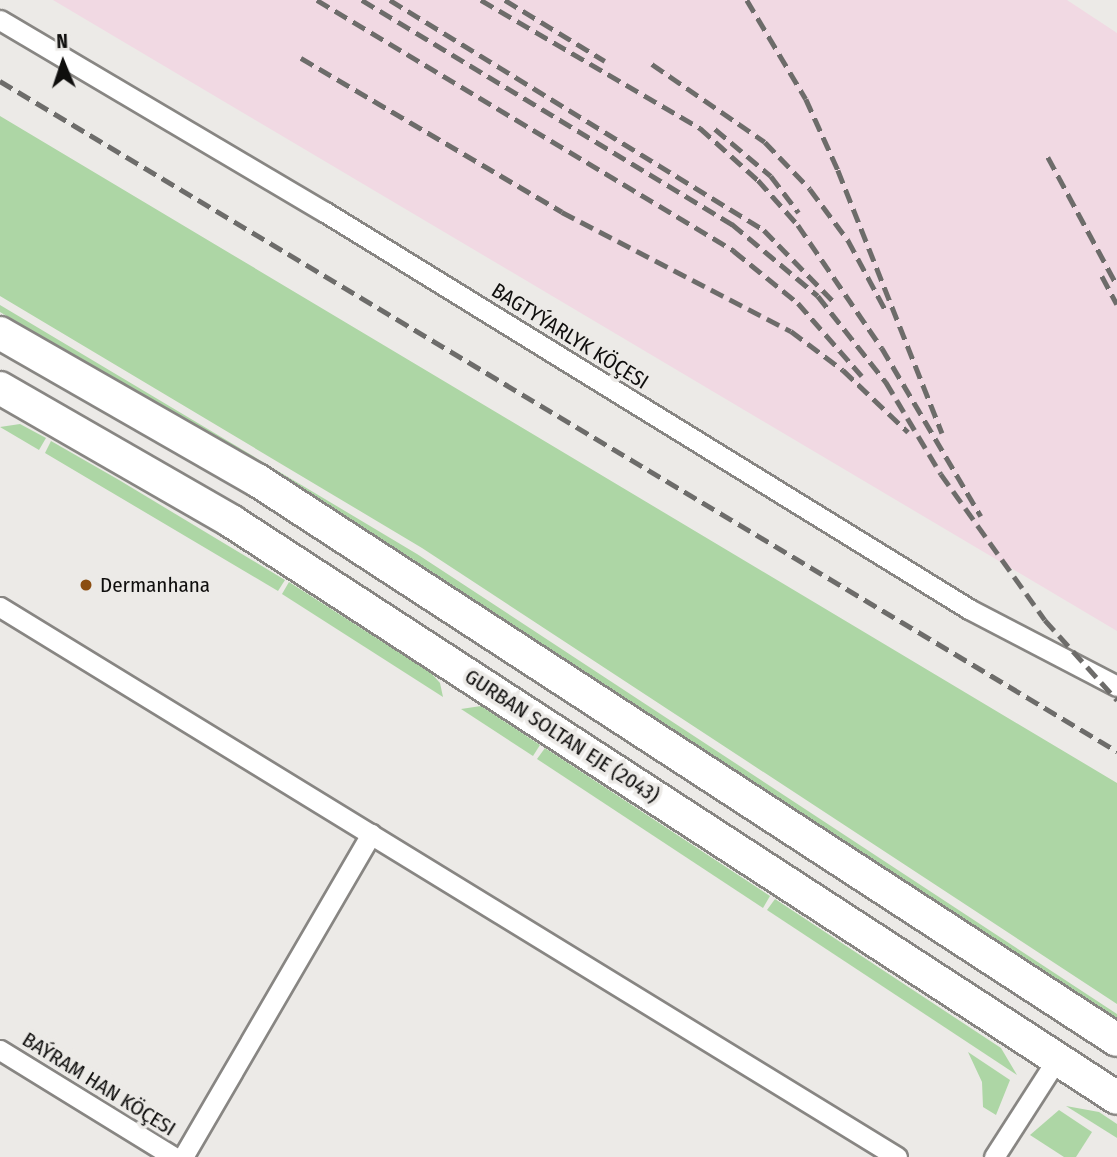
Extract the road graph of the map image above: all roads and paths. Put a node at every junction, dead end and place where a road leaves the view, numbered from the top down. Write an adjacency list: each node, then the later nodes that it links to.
1 (0, 20): 5 (street, BAGTYÝARLYK KÖÇESI)
2 (0, 333): 7 (highway)
3 (0, 388): 9 (highway, GURBAN SOLTAN EJE (2043))
4 (0, 607): 6 (street)
5 (1117, 686)
6 (371, 834): 12 (street); 13 (street)
7 (1117, 1040)
8 (0, 1050): 11 (street, BAÝRAM HAN KÖÇESI)
9 (1057, 1059): 10 (highway, GURBAN SOLTAN EJE (2043)); 14 (street)
10 (1117, 1098)
11 (174, 1157)
12 (183, 1157)
13 (897, 1157)
14 (993, 1157)

